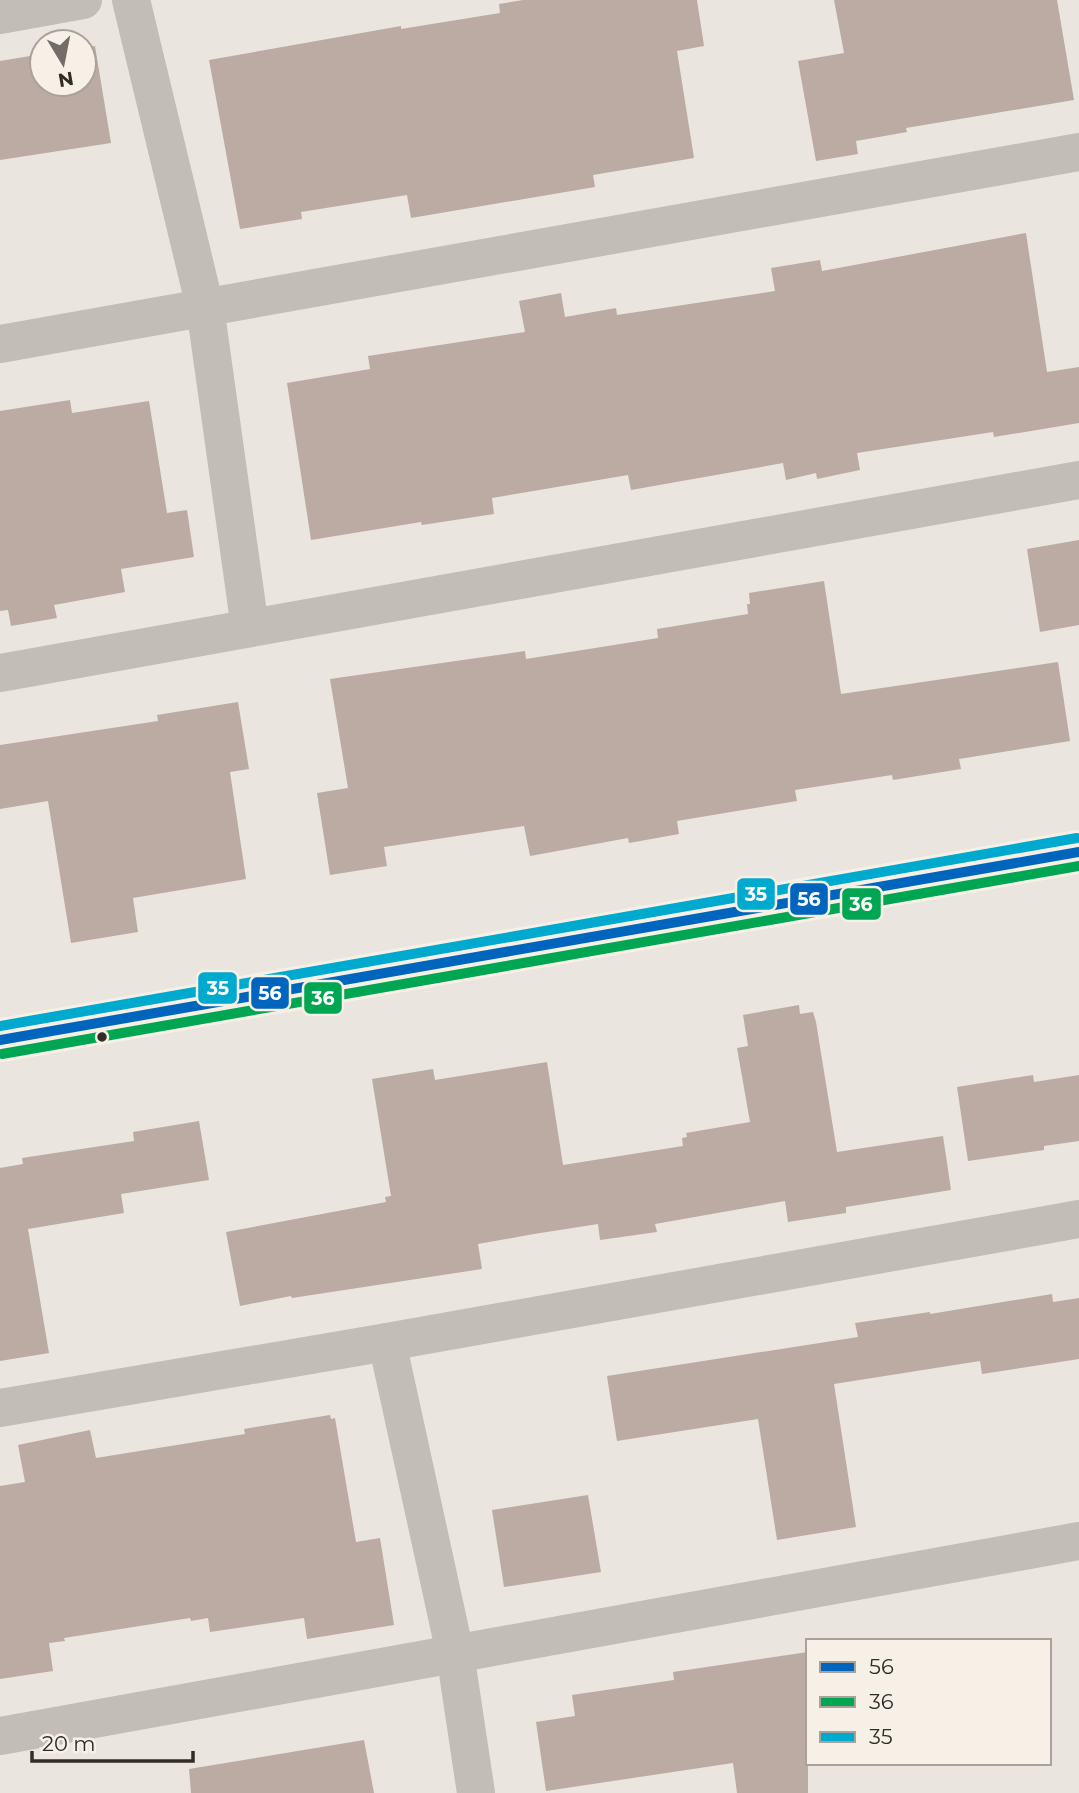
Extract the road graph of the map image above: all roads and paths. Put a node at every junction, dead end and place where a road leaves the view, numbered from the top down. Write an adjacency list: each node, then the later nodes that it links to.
1 (83, 0): 3 (street)
2 (131, 0): 5 (street)
3 (0, 15)
4 (1079, 152): 5 (street)
5 (205, 307): 6 (street); 8 (street)
6 (0, 344)
7 (1079, 480): 8 (street)
8 (250, 628): 9 (street)
9 (0, 673)
10 (1079, 852): 11 (street)
11 (0, 1040)
12 (1079, 1219): 13 (street)
13 (387, 1342): 14 (street); 16 (street)
14 (0, 1408)
15 (1079, 1541): 16 (street)
16 (455, 1653): 17 (street); 18 (street)
17 (0, 1736)
18 (476, 1793)

